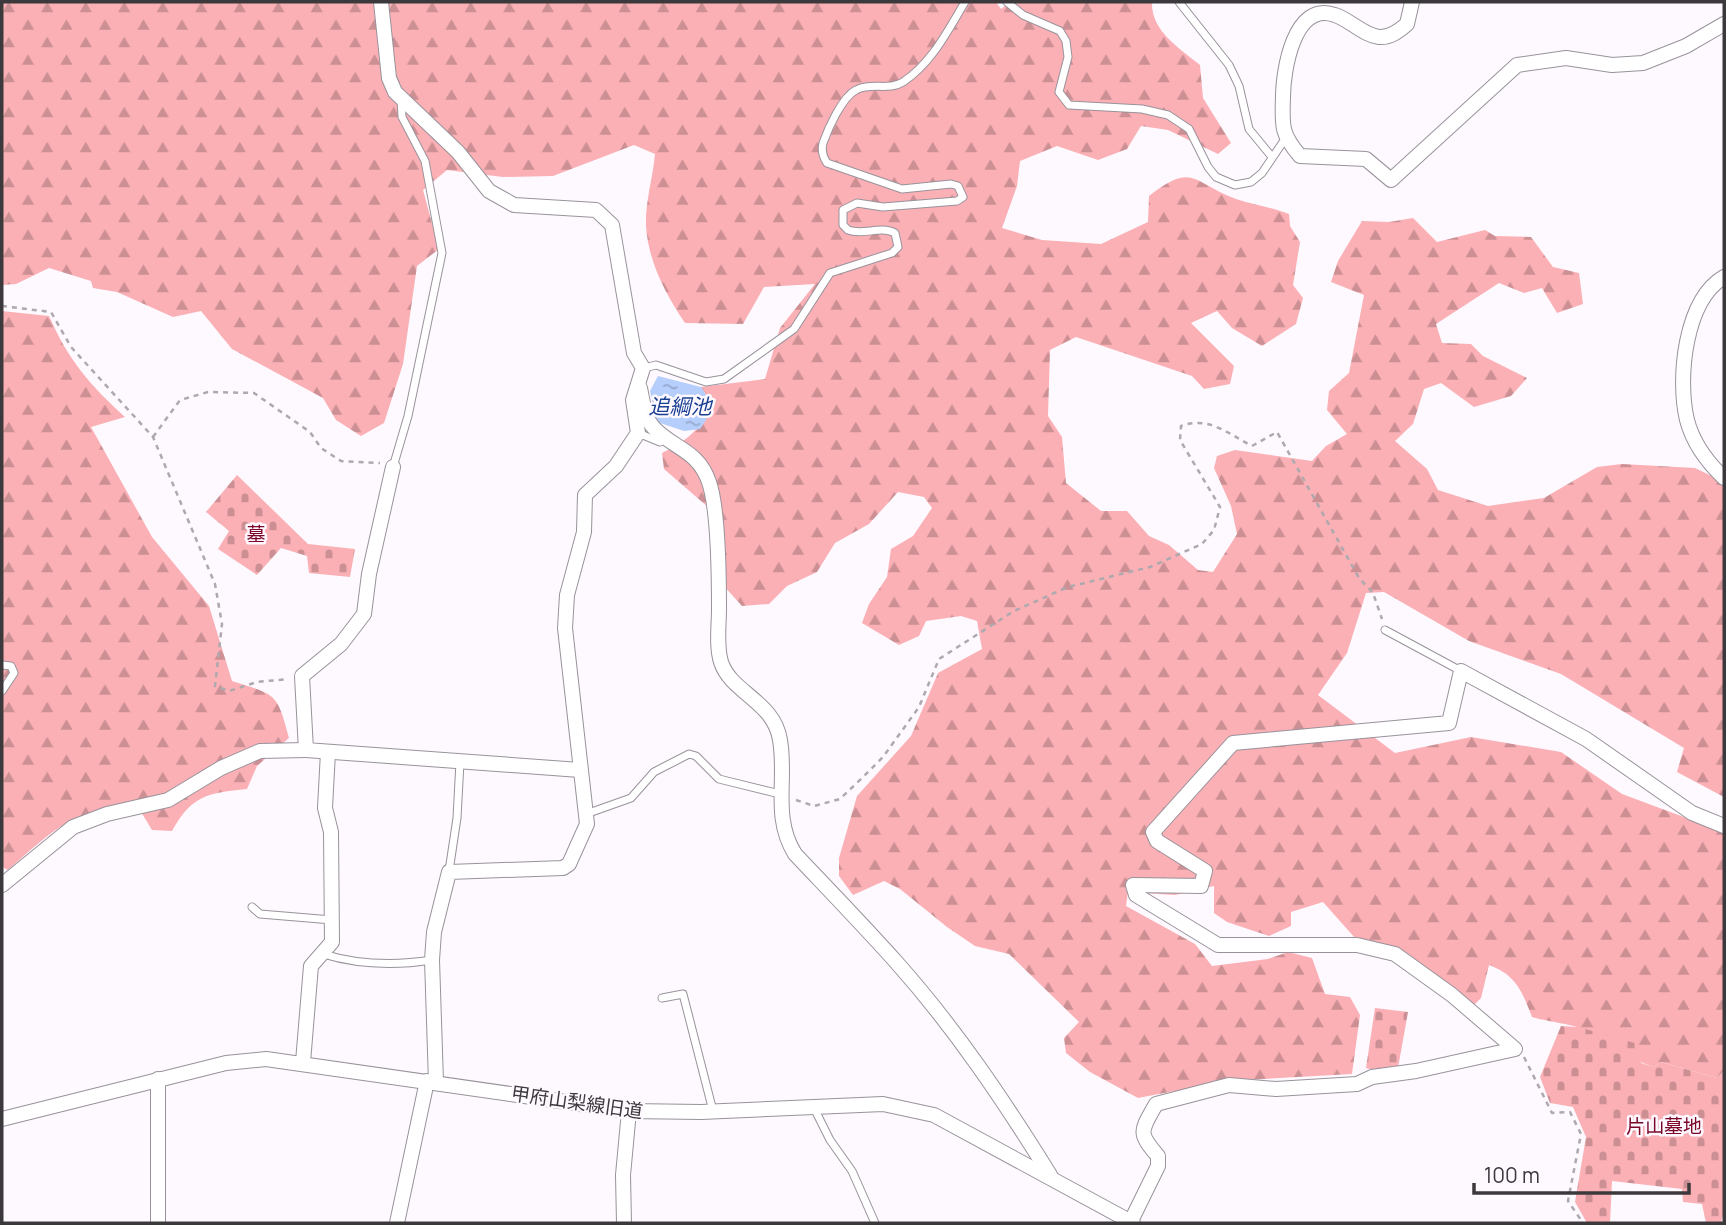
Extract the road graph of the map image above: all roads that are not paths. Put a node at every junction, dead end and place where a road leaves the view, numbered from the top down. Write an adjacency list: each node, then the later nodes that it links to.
1 (381, 2): 7 (street)
2 (965, 2): 11 (lane)
3 (1007, 2): 9 (lane)
4 (1179, 2): 9 (lane)
5 (1412, 2): 8 (street)
6 (1724, 24): 8 (street)
7 (401, 98): 11 (street); 15 (lane)
8 (1285, 138): 9 (lane)
9 (1272, 157)
10 (1724, 276): 16 (street)
11 (643, 368): 12 (street)
12 (639, 387): 13 (street); 14 (street)
13 (638, 433): 14 (lane); 24 (street)
14 (668, 438): 25 (street)
15 (393, 467): 21 (street)
16 (1724, 478)
17 (1385, 630): 19 (lane)
18 (2, 665): 20 (lane)
19 (1461, 671): 27 (street); 43 (street)
20 (2, 691)
21 (306, 750): 22 (street); 29 (street)
22 (328, 752): 23 (street); 31 (street)
23 (460, 759): 24 (street); 28 (lane)
24 (580, 770): 26 (street)
25 (780, 794): 26 (lane); 42 (street)
26 (586, 814): 28 (street)
27 (1724, 826)
28 (449, 872): 33 (street)
29 (2, 885)
30 (252, 906): 31 (lane)
31 (332, 920): 32 (street)
32 (323, 954): 33 (lane); 35 (street)
33 (432, 960): 37 (street)
34 (662, 998): 40 (lane)
35 (303, 1062): 36 (street, 甲府山梨線旧道); 37 (street, 甲府山梨線旧道)
36 (158, 1079): 41 (street, 甲府山梨線旧道); 44 (street)
37 (431, 1082): 39 (street, 甲府山梨線旧道); 45 (street)
38 (813, 1105): 40 (street, 甲府山梨線旧道); 42 (street, 甲府山梨線旧道); 47 (lane)
39 (629, 1111): 40 (street, 甲府山梨線旧道); 46 (street)
40 (713, 1111)
41 (2, 1119)
42 (1050, 1175): 43 (street, 甲府山梨線旧道)
43 (1132, 1222)
44 (158, 1223)
45 (397, 1223)
46 (624, 1223)
47 (876, 1223)

